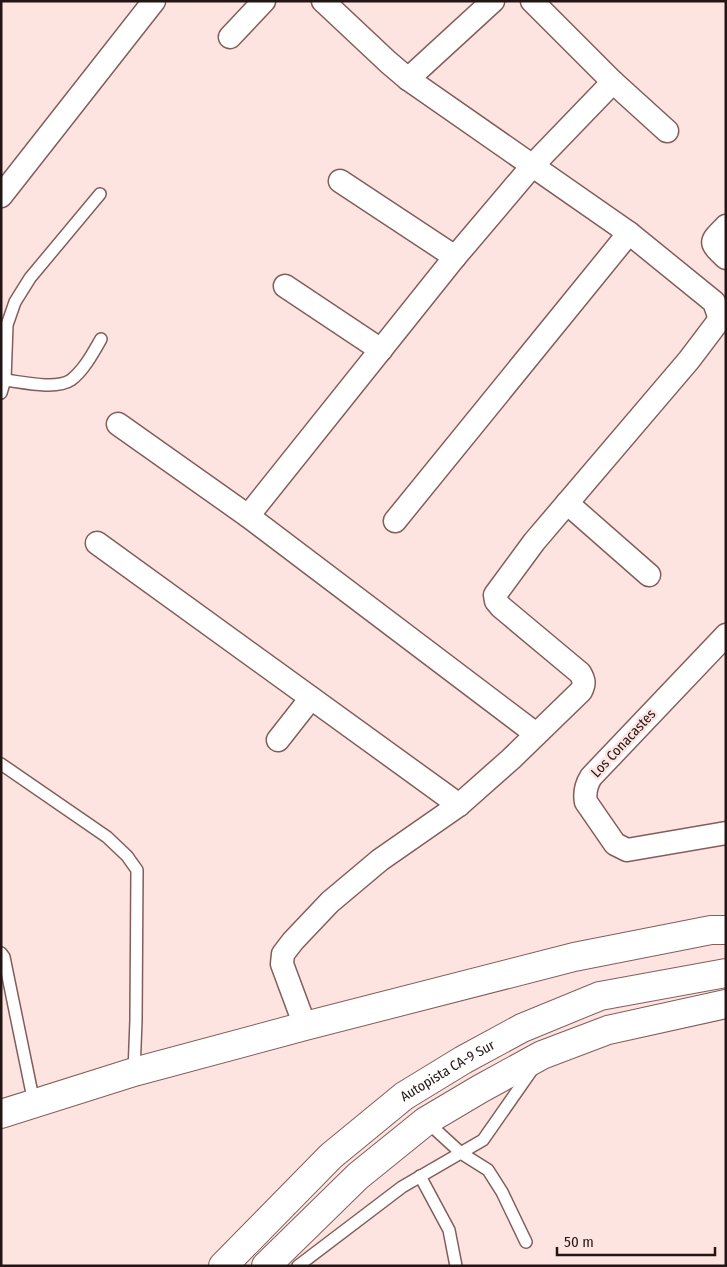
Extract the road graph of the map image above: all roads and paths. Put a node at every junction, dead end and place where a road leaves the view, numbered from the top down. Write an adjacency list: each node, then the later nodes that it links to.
1 (154, 1): 13 (street)
2 (264, 1): 6 (street)
3 (323, 1): 7 (street)
4 (493, 1): 7 (street)
5 (532, 1): 8 (street)
6 (230, 37)
7 (408, 79): 10 (street)
8 (613, 82): 9 (street); 10 (street)
9 (667, 131)
10 (533, 165): 15 (street); 16 (street)
11 (340, 180): 16 (street)
12 (100, 194): 21 (lane)
13 (1, 196)
14 (726, 226): 17 (street)
15 (629, 233): 24 (street); 26 (street)
16 (455, 257): 20 (street)
17 (726, 258)
18 (285, 286): 20 (street)
19 (101, 339): 21 (lane)
20 (381, 350): 25 (street)
21 (6, 380): 22 (lane)
22 (1, 393)
23 (118, 424): 25 (street)
24 (566, 503): 28 (street); 31 (street)
25 (248, 516): 31 (street)
26 (396, 521)
27 (97, 543): 30 (street)
28 (649, 575)
29 (726, 635): 35 (street, Los Conacastes)
30 (311, 698): 32 (street); 34 (street)
31 (536, 734): 34 (street)
32 (278, 740)
33 (1, 764): 42 (lane)
34 (459, 804): 40 (street)
35 (726, 833)
36 (726, 930): 40 (main road)
37 (1, 953): 43 (lane)
38 (726, 972): 49 (main road, Autopista CA-9 Sur)
39 (726, 1004): 41 (main road)
40 (305, 1026): 42 (main road)
41 (542, 1056): 45 (main road); 46 (lane)
42 (134, 1072): 43 (main road)
43 (34, 1103): 44 (main road)
44 (1, 1114)
45 (426, 1121): 46 (lane); 50 (main road)
46 (462, 1153): 47 (lane); 48 (lane)
47 (420, 1176): 51 (lane); 52 (lane)
48 (526, 1242)
49 (223, 1266)
50 (266, 1266)
51 (298, 1266)
52 (456, 1266)

